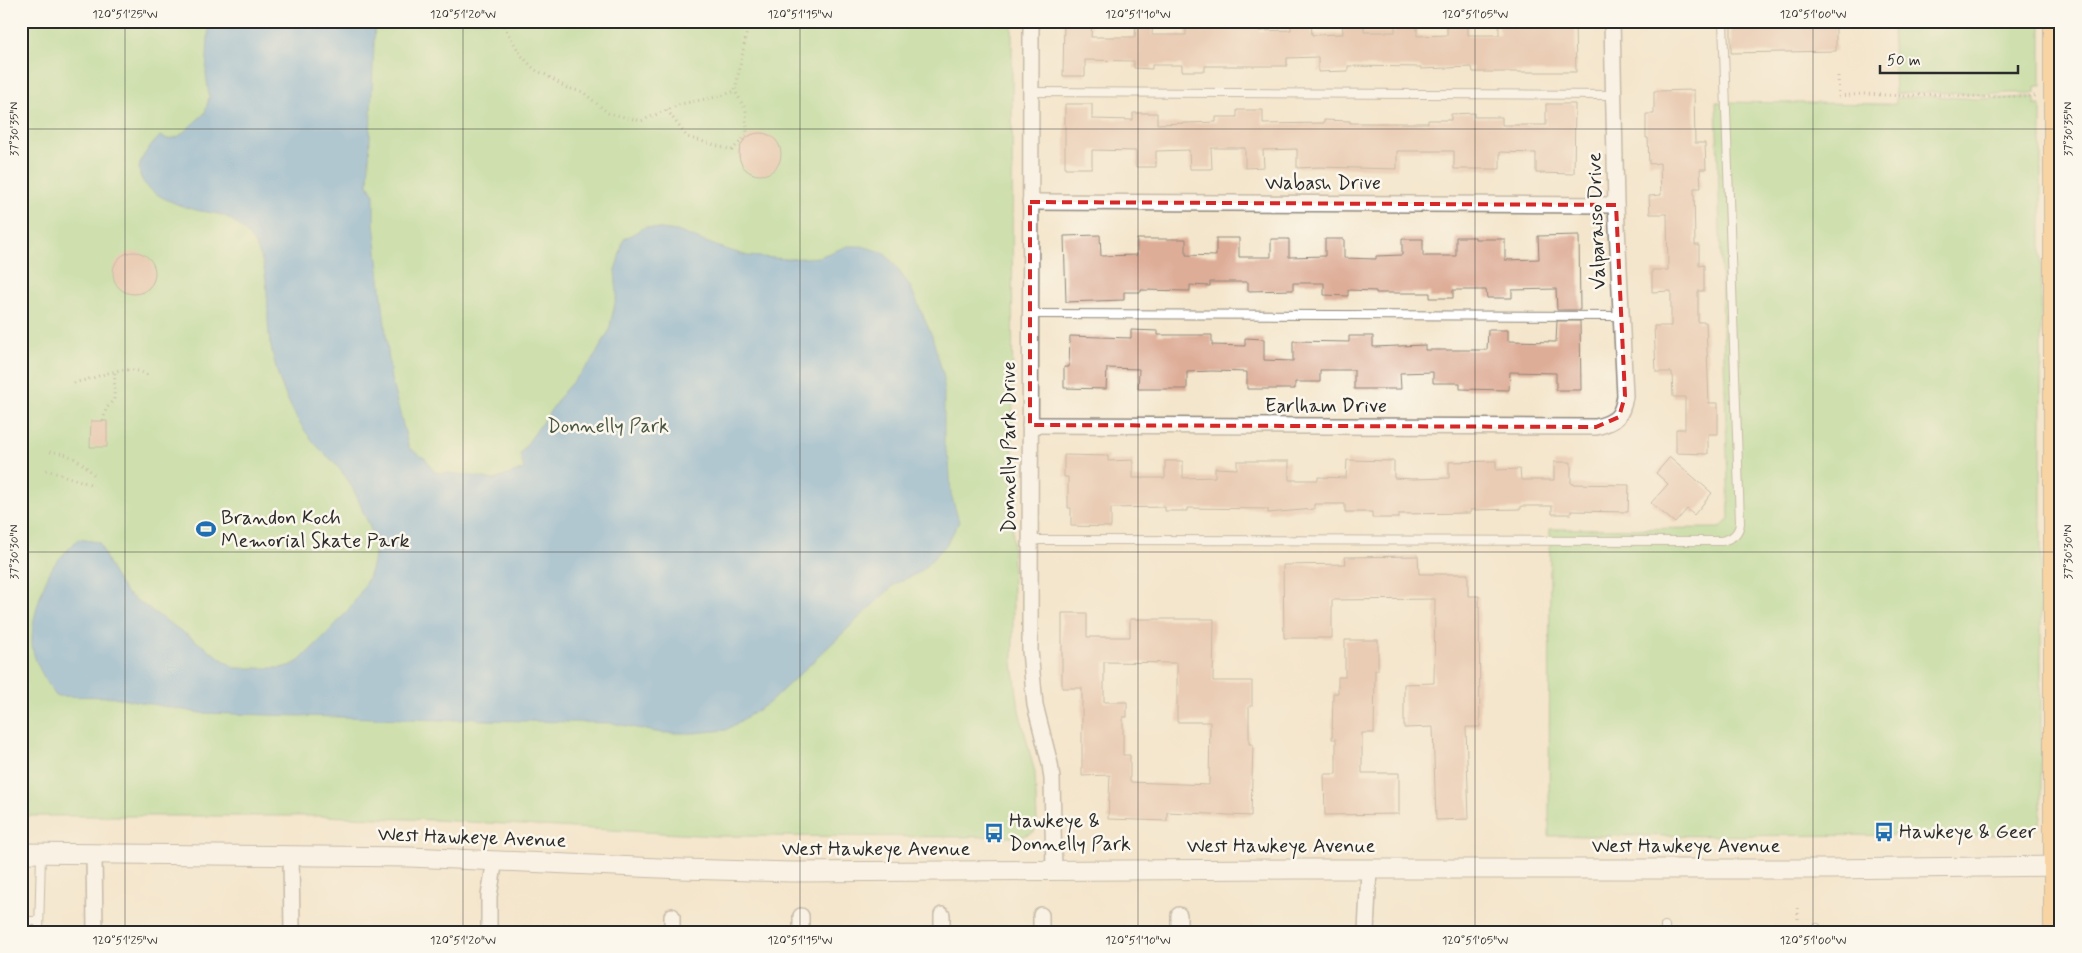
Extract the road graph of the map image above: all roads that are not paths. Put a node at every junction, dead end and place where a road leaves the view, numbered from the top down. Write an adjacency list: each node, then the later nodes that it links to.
1 (1030, 21): 5 (street, Donnelly Park Drive)
2 (1612, 21): 6 (street, Valparaiso Drive)
3 (1724, 21): 13 (lane)
4 (2058, 27): 19 (main road)
5 (1030, 92): 6 (lane); 7 (street, Donnelly Park Drive)
6 (1614, 96): 8 (street, Valparaiso Drive)
7 (1030, 202): 8 (street, Wabash Drive); 9 (street, Donnelly Park Drive)
8 (1616, 205): 10 (street, Valparaiso Drive)
9 (1030, 314): 10 (lane); 12 (street, Donnelly Park Drive)
10 (1620, 316): 11 (street, Valparaiso Drive)
11 (1619, 417): 12 (street, Earlham Drive)
12 (1030, 425): 13 (street, Donnelly Park Drive)
13 (1029, 540): 21 (street, Donnelly Park Drive)
14 (21, 852): 15 (street, West Hawkeye Avenue)
15 (41, 853): 16 (street, West Hawkeye Avenue); 28 (lane)
16 (94, 853): 17 (street, West Hawkeye Avenue); 30 (street)
17 (291, 855): 18 (street, West Hawkeye Avenue); 31 (street)
18 (495, 860): 21 (street, West Hawkeye Avenue); 32 (street)
19 (2058, 866): 20 (street, West Hawkeye Avenue); 39 (main road)
20 (1369, 868): 21 (street, West Hawkeye Avenue); 38 (street)
21 (1054, 870)
22 (942, 915): 35 (street)
23 (1041, 915): 36 (street)
24 (1179, 915): 37 (street)
25 (672, 916): 33 (street)
26 (801, 916): 34 (street)
27 (21, 921): 28 (lane)
28 (39, 921): 29 (lane)
29 (39, 932)
30 (96, 932)
31 (292, 932)
32 (489, 932)
33 (672, 932)
34 (801, 932)
35 (942, 932)
36 (1041, 932)
37 (1179, 932)
38 (1366, 932)
39 (2056, 932)

